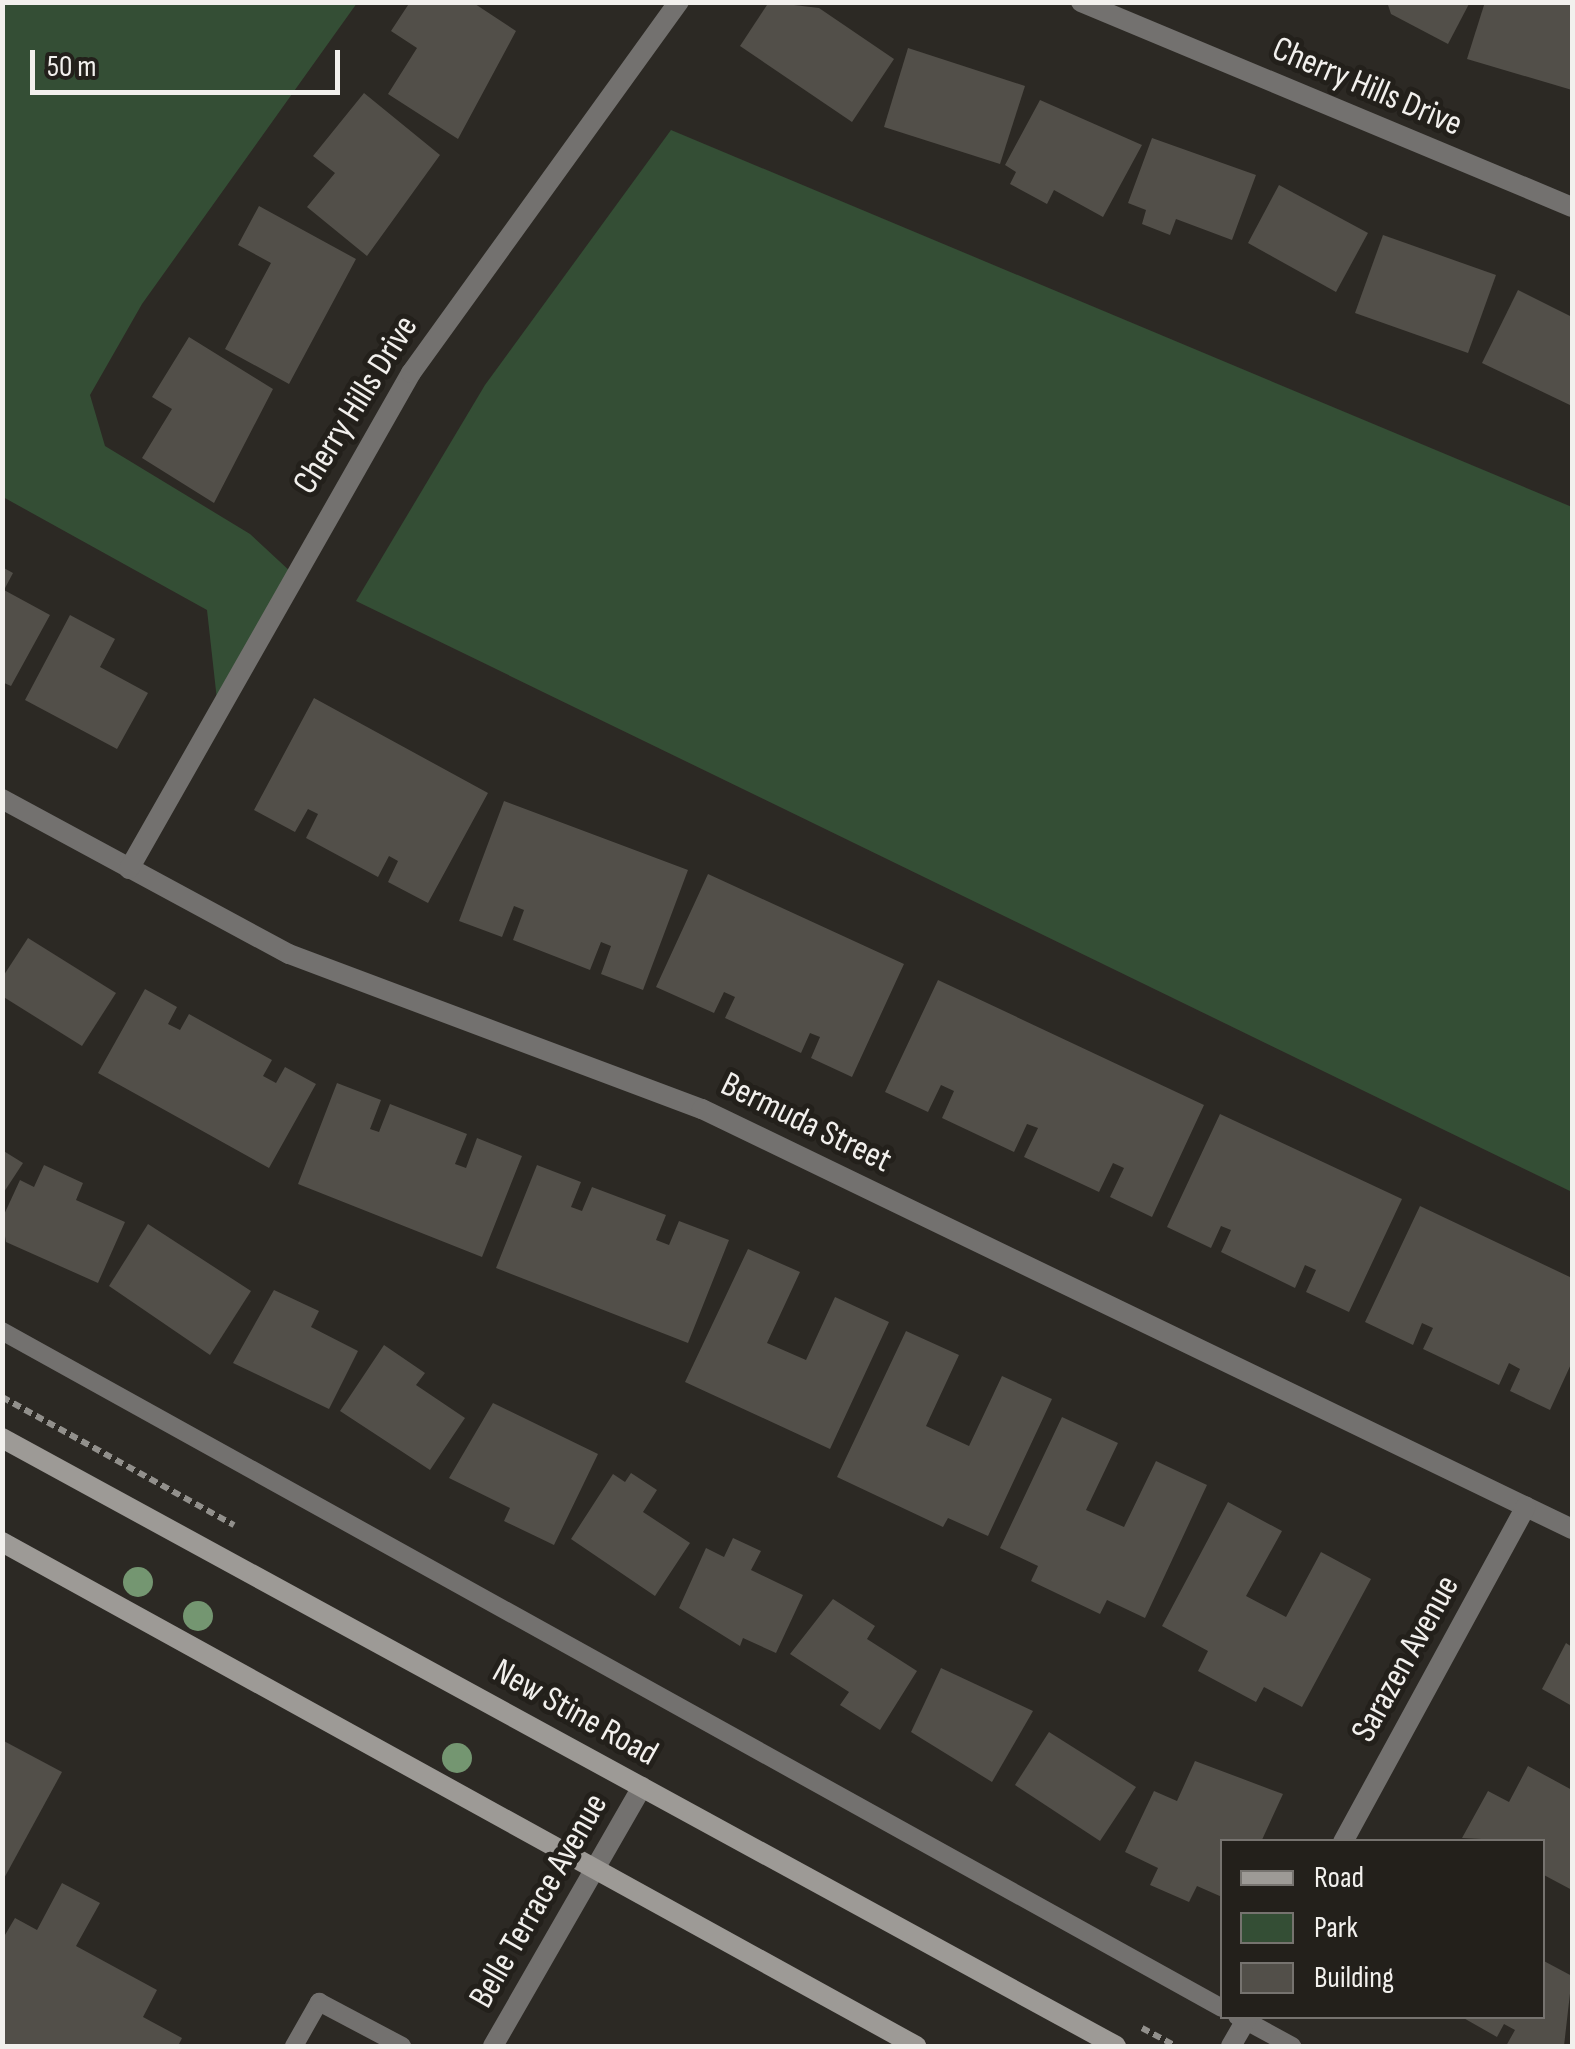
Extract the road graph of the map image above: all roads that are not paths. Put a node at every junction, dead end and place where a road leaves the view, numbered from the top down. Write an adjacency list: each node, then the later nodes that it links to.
1 (678, 2): 5 (street, Cherry Hills Drive)
2 (1081, 2): 3 (street, Cherry Hills Drive)
3 (1572, 208)
4 (2, 799): 5 (street, Bermuda Street)
5 (129, 868): 8 (street, Bermuda Street)
6 (2, 1331): 14 (lane)
7 (2, 1438): 11 (main road, New Stine Road)
8 (1526, 1507): 9 (street, Bermuda Street); 12 (street, Sarazen Avenue)
9 (1572, 1529)
10 (2, 1542): 13 (main road)
11 (642, 1787): 13 (street, Belle Terrace Avenue); 21 (main road, New Stine Road)
12 (1345, 1839)
13 (594, 1871): 19 (street, Belle Terrace Avenue); 20 (main road)
14 (1220, 2007)
15 (1243, 2019): 22 (street)
16 (1245, 2019): 23 (lane)
17 (294, 2046): 18 (lane)
18 (402, 2046)
19 (493, 2046)
20 (916, 2046)
21 (1116, 2046)
22 (1231, 2046)
23 (1292, 2046)

